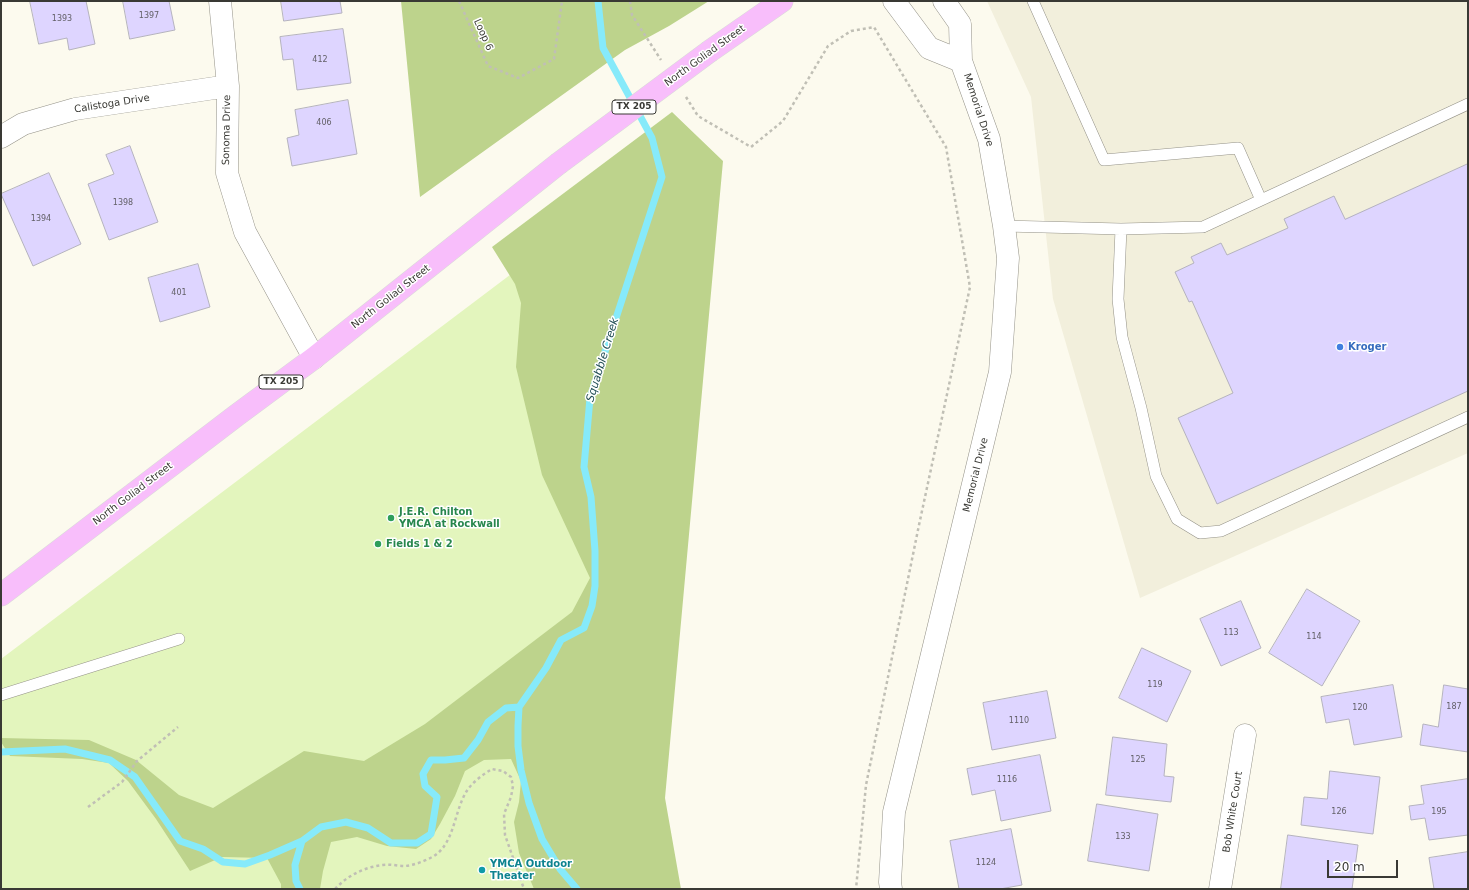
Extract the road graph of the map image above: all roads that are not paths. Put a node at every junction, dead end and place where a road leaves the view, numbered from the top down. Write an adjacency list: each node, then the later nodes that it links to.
1 (220, 1): 7 (street, Sonoma Drive)
2 (782, 1): 13 (main road, North Goliad Street / TX 205, bridge)
3 (894, 1): 6 (street, Memorial Drive)
4 (944, 1): 6 (street, Memorial Drive)
5 (1033, 1): 10 (lane)
6 (961, 61): 11 (street, Memorial Drive)
7 (228, 86): 9 (street, Calistoga Drive); 13 (street, Sonoma Drive)
8 (1468, 104): 10 (lane)
9 (1, 137)
10 (1261, 200): 12 (lane)
11 (1004, 226): 12 (lane); 19 (street, Memorial Drive)
12 (1121, 229): 14 (lane)
13 (314, 358): 15 (main road, North Goliad Street / TX 205)
14 (1468, 417)
15 (1, 595)
16 (179, 639): 17 (lane)
17 (1, 695)
18 (1245, 735): 20 (street, Bob White Court)
19 (890, 889)
20 (1220, 889)

